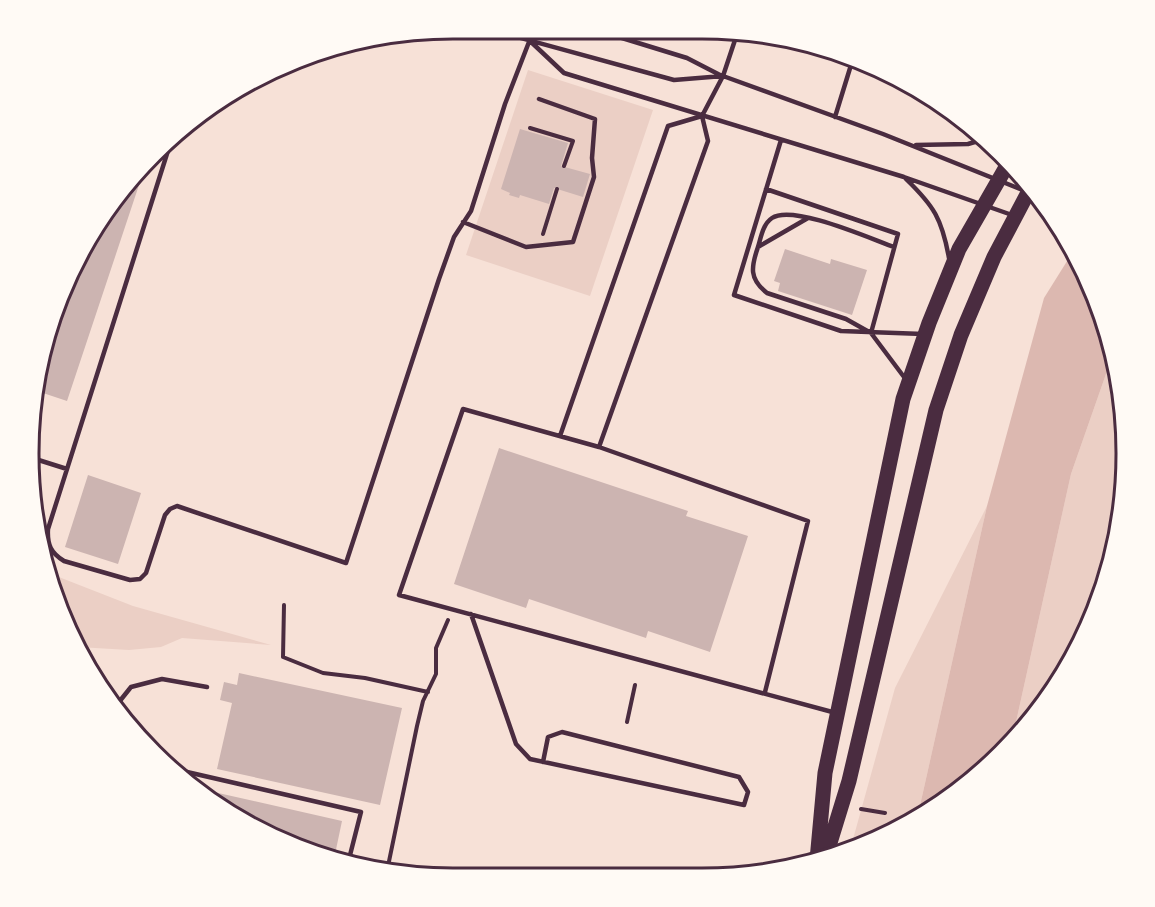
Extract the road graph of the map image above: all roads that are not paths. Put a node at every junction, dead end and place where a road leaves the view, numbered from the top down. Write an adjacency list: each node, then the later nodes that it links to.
1 (523, 39): 3 (lane)
2 (625, 39): 6 (lane)
3 (530, 41): 6 (lane); 8 (lane); 23 (lane)
4 (735, 41): 6 (lane)
5 (850, 67): 9 (lane)
6 (723, 76): 8 (lane); 9 (lane)
7 (539, 99): 23 (lane)
8 (702, 116): 10 (lane); 30 (lane); 31 (lane)
9 (835, 117): 12 (lane)
10 (781, 140): 15 (lane); 18 (lane)
11 (975, 142): 12 (lane)
12 (913, 146): 16 (lane)
13 (167, 154): 33 (lane)
14 (1003, 169): 16 (main road)
15 (904, 177): 20 (lane); 26 (lane)
16 (996, 180): 17 (lane); 20 (main road)
17 (1018, 186)
18 (766, 189): 25 (lane); 27 (lane)
19 (1025, 195): 21 (main road)
20 (981, 205): 21 (lane); 26 (main road)
21 (1014, 216): 43 (main road)
22 (808, 218): 24 (lane); 24 (lane); 25 (lane)
23 (463, 222): 35 (lane)
24 (758, 247): 27 (lane)
25 (894, 247): 27 (lane)
26 (951, 269): 28 (main road)
27 (871, 333): 28 (lane); 29 (lane)
28 (925, 334): 29 (main road)
29 (908, 383): 40 (main road)
30 (560, 436): 31 (lane); 36 (lane)
31 (599, 447): 38 (lane)
32 (39, 460): 33 (lane)
33 (67, 469): 34 (lane)
34 (48, 538)
35 (50, 548)
36 (471, 614): 38 (lane); 41 (lane)
37 (207, 687): 39 (lane)
38 (765, 692): 40 (lane)
39 (121, 700)
40 (838, 714): 44 (main road)
41 (543, 762): 41 (lane)
42 (189, 773): 45 (lane)
43 (828, 848)
44 (818, 851)
45 (350, 855)

